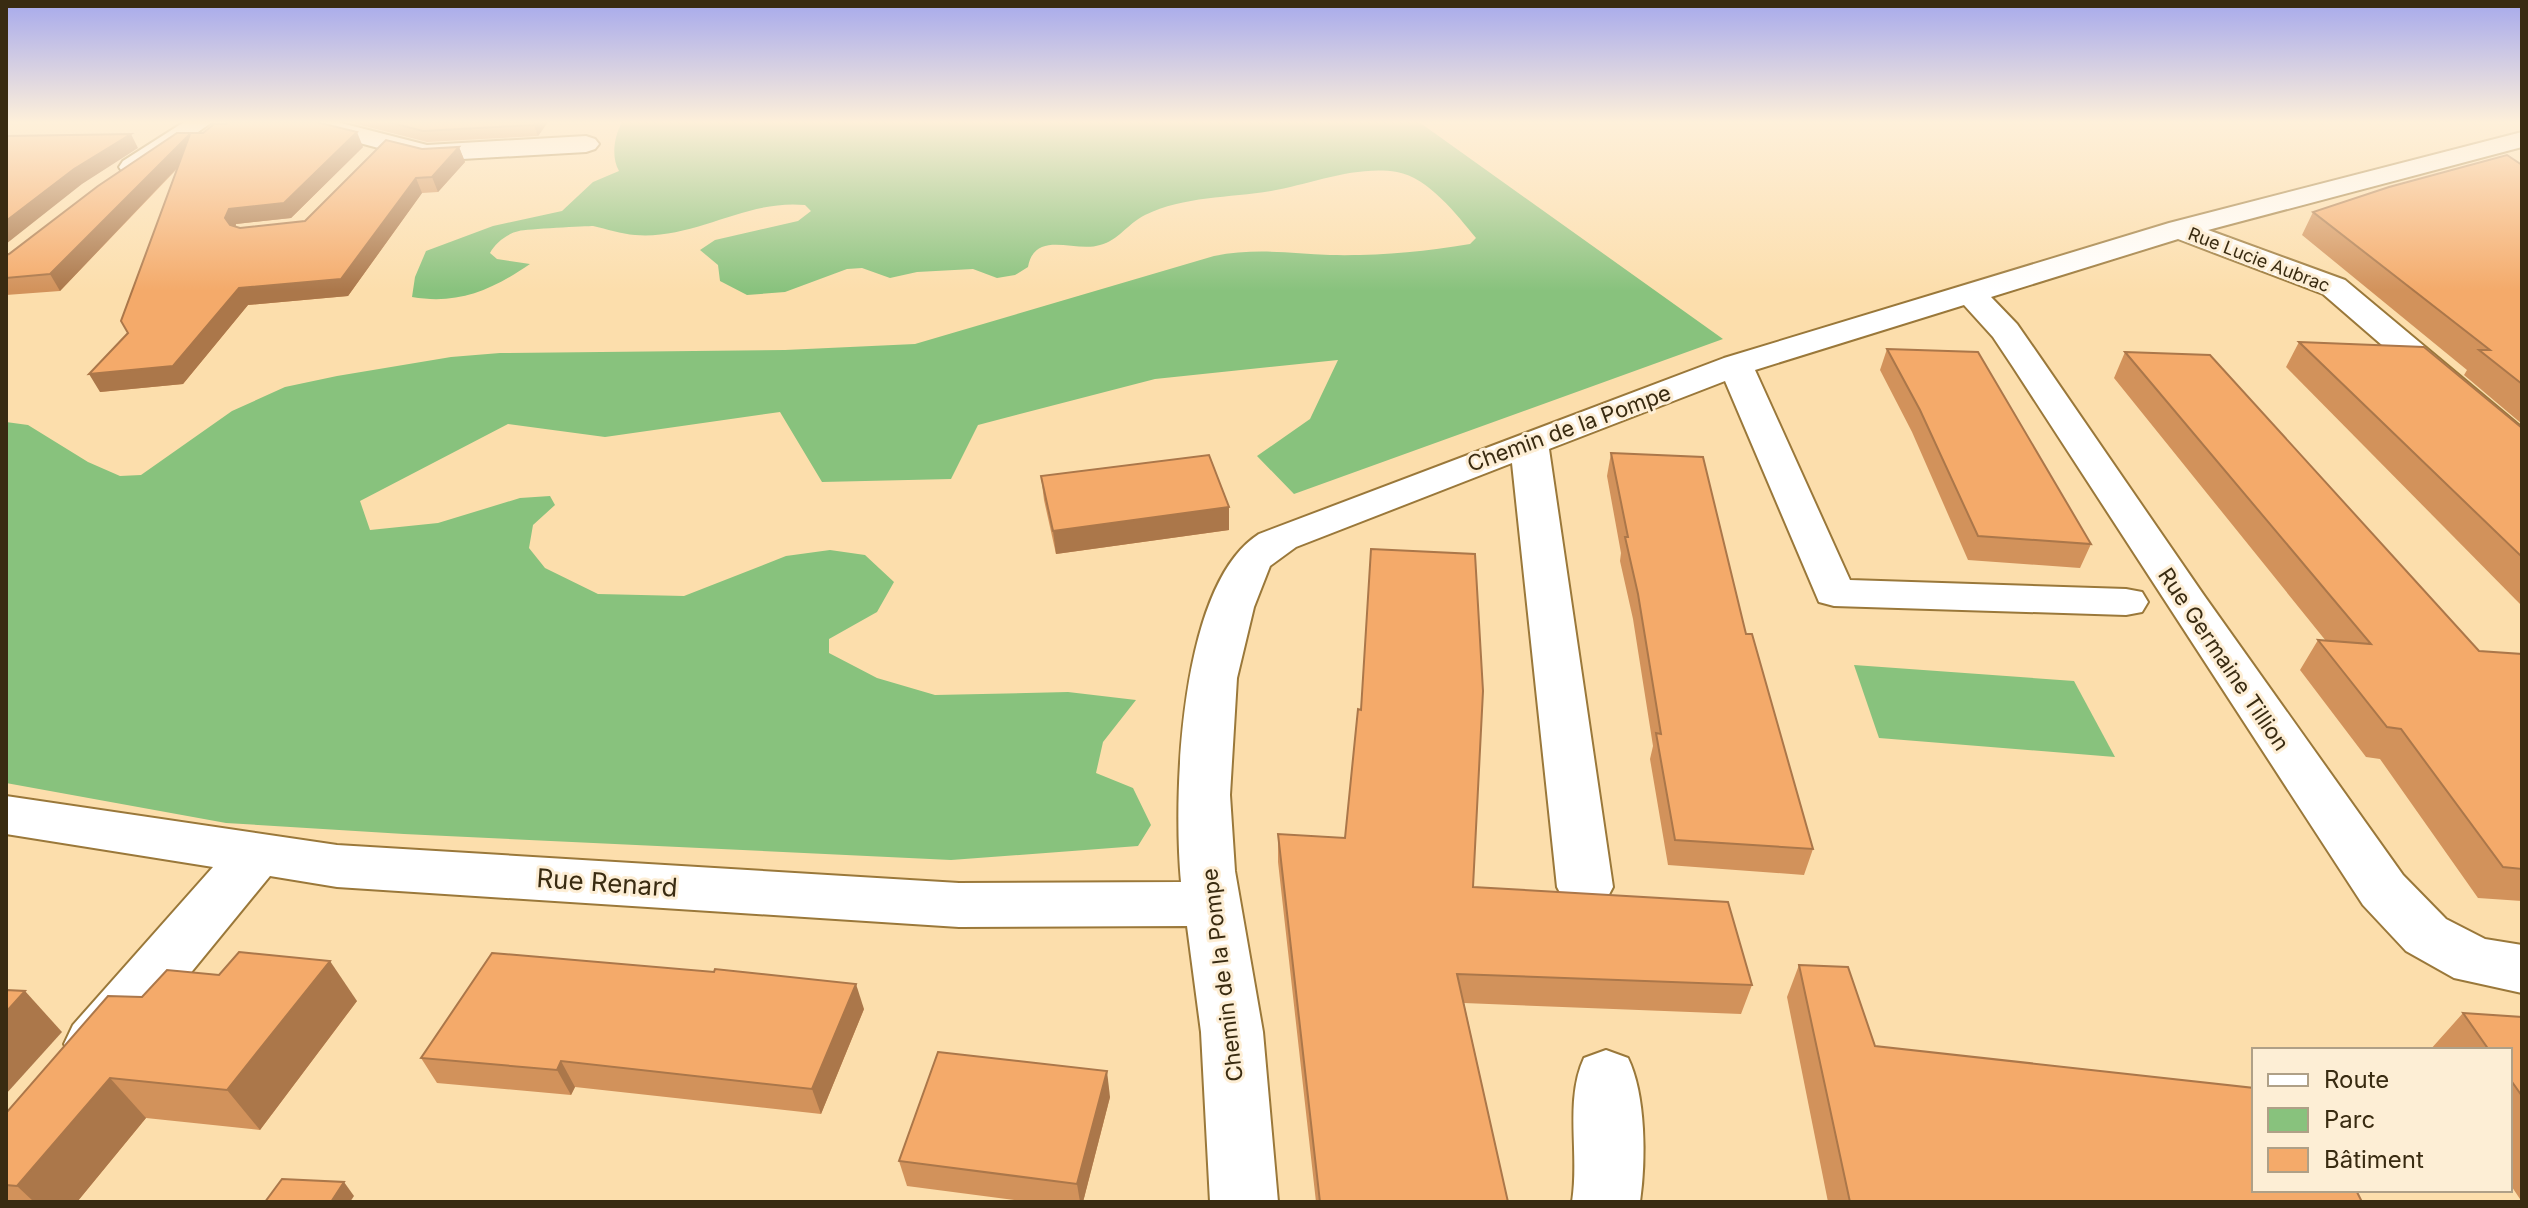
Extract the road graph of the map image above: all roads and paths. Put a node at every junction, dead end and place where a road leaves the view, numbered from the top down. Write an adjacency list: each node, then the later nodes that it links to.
1 (115, 178): 3 (street)
2 (2371, 178): 4 (street, Chemin de la Pompe)
3 (107, 184)
4 (2179, 229): 5 (street, Chemin de la Pompe); 8 (street, Rue Lucie Aubrac)
5 (1970, 293): 6 (street, Chemin de la Pompe); 14 (street, Rue Germaine Tillion)
6 (1736, 365): 7 (street, Chemin de la Pompe); 9 (street)
7 (1529, 443): 12 (street); 13 (street, Chemin de la Pompe)
8 (2522, 447)
9 (2126, 602)
10 (6, 815): 11 (street, Rue Renard)
11 (257, 854): 13 (street, Rue Renard); 16 (street)
12 (1585, 887)
13 (1212, 904): 17 (street, Chemin de la Pompe)
14 (2522, 969)
15 (1606, 1078): 18 (street)
16 (56, 1089)
17 (1244, 1202)
18 (1606, 1202)

